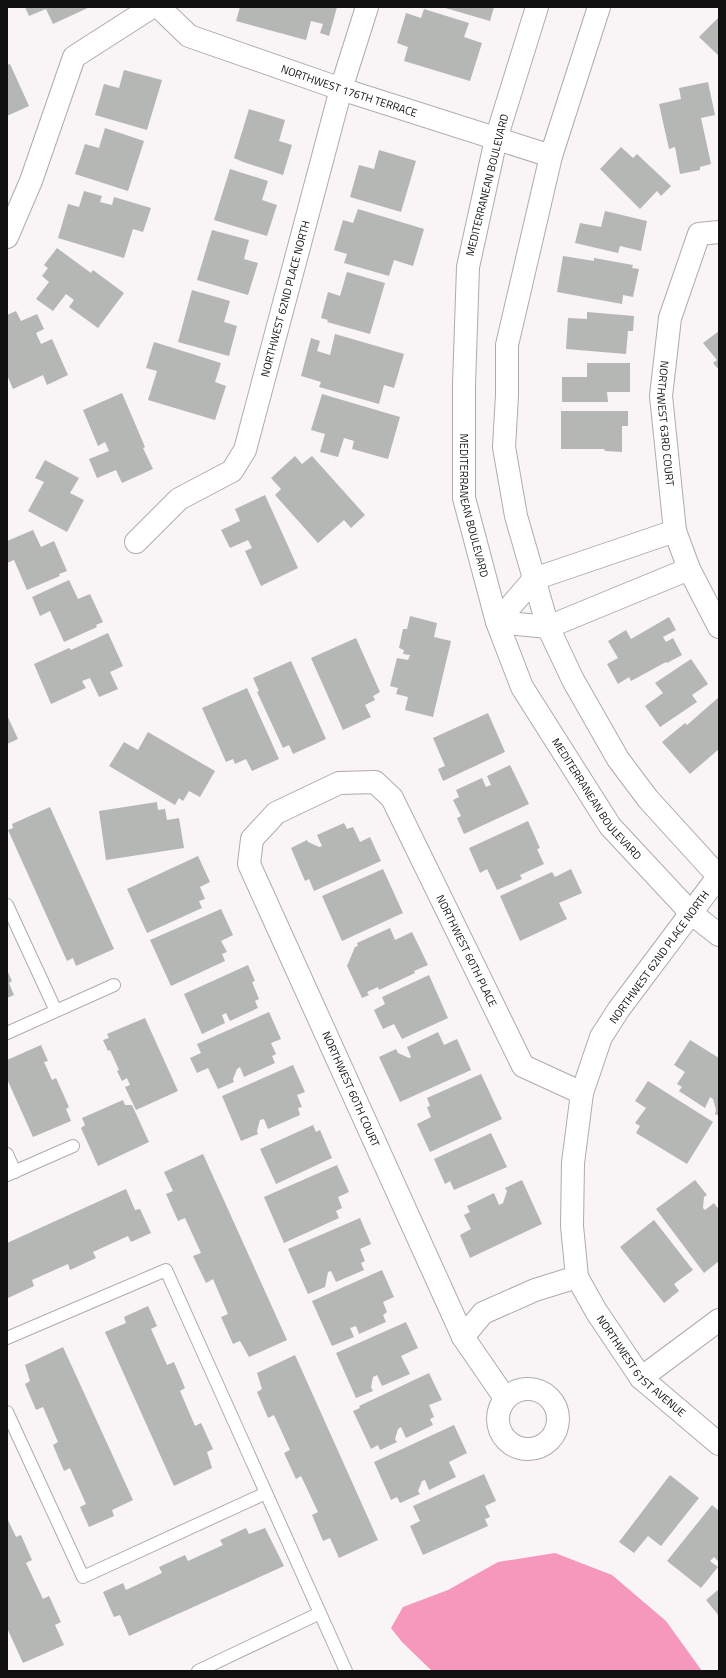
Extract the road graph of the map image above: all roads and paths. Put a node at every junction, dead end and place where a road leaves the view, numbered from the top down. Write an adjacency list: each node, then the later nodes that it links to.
1 (152, 7): 10 (street)
2 (158, 7): 6 (street, NORTHWEST 176TH TERRACE)
3 (367, 7): 6 (street, NORTHWEST 62ND PLACE NORTH)
4 (537, 7): 7 (street, MEDITERRANEAN BOULEVARD)
5 (599, 7): 8 (street)
6 (341, 89): 7 (street, NORTHWEST 176TH TERRACE); 12 (street, NORTHWEST 62ND PLACE NORTH)
7 (496, 139): 8 (street, NORTHWEST 176TH TERRACE); 15 (street, MEDITERRANEAN BOULEVARD)
8 (551, 156): 14 (street)
9 (719, 232): 11 (street, NORTHWEST 63RD COURT)
10 (7, 237)
11 (675, 531): 13 (street, NORTHWEST 63RD COURT); 14 (street)
12 (136, 542)
13 (689, 569): 16 (street); 17 (street, NORTHWEST 63RD COURT)
14 (534, 579): 15 (street); 16 (street)
15 (497, 622): 16 (street); 21 (street, MEDITERRANEAN BOULEVARD)
16 (548, 627): 19 (street)
17 (719, 627)
18 (375, 782): 26 (street, NORTHWEST 60TH PLACE); 32 (street, NORTHWEST 60TH COURT)
19 (719, 877): 21 (street, NORTHWEST 62ND PLACE NORTH)
20 (7, 905): 24 (lane)
21 (691, 913): 22 (street, MEDITERRANEAN BOULEVARD); 26 (street, NORTHWEST 62ND PLACE NORTH)
22 (719, 935)
23 (114, 985): 24 (lane)
24 (56, 1011): 25 (lane)
25 (7, 1033)
26 (582, 1093): 30 (street)
27 (73, 1146): 29 (lane)
28 (7, 1154): 29 (lane)
29 (11, 1173)
30 (577, 1277): 32 (street); 34 (street, NORTHWEST 61ST AVENUE)
31 (719, 1320): 34 (street)
32 (463, 1337): 35 (street, NORTHWEST 60TH COURT)
33 (7, 1338): 38 (lane)
34 (641, 1378): 37 (street, NORTHWEST 61ST AVENUE)
35 (505, 1398)
36 (7, 1412): 38 (lane)
37 (719, 1444)
38 (266, 1493): 39 (lane)
39 (320, 1613): 40 (lane); 41 (lane)
40 (198, 1671)
41 (346, 1671)

